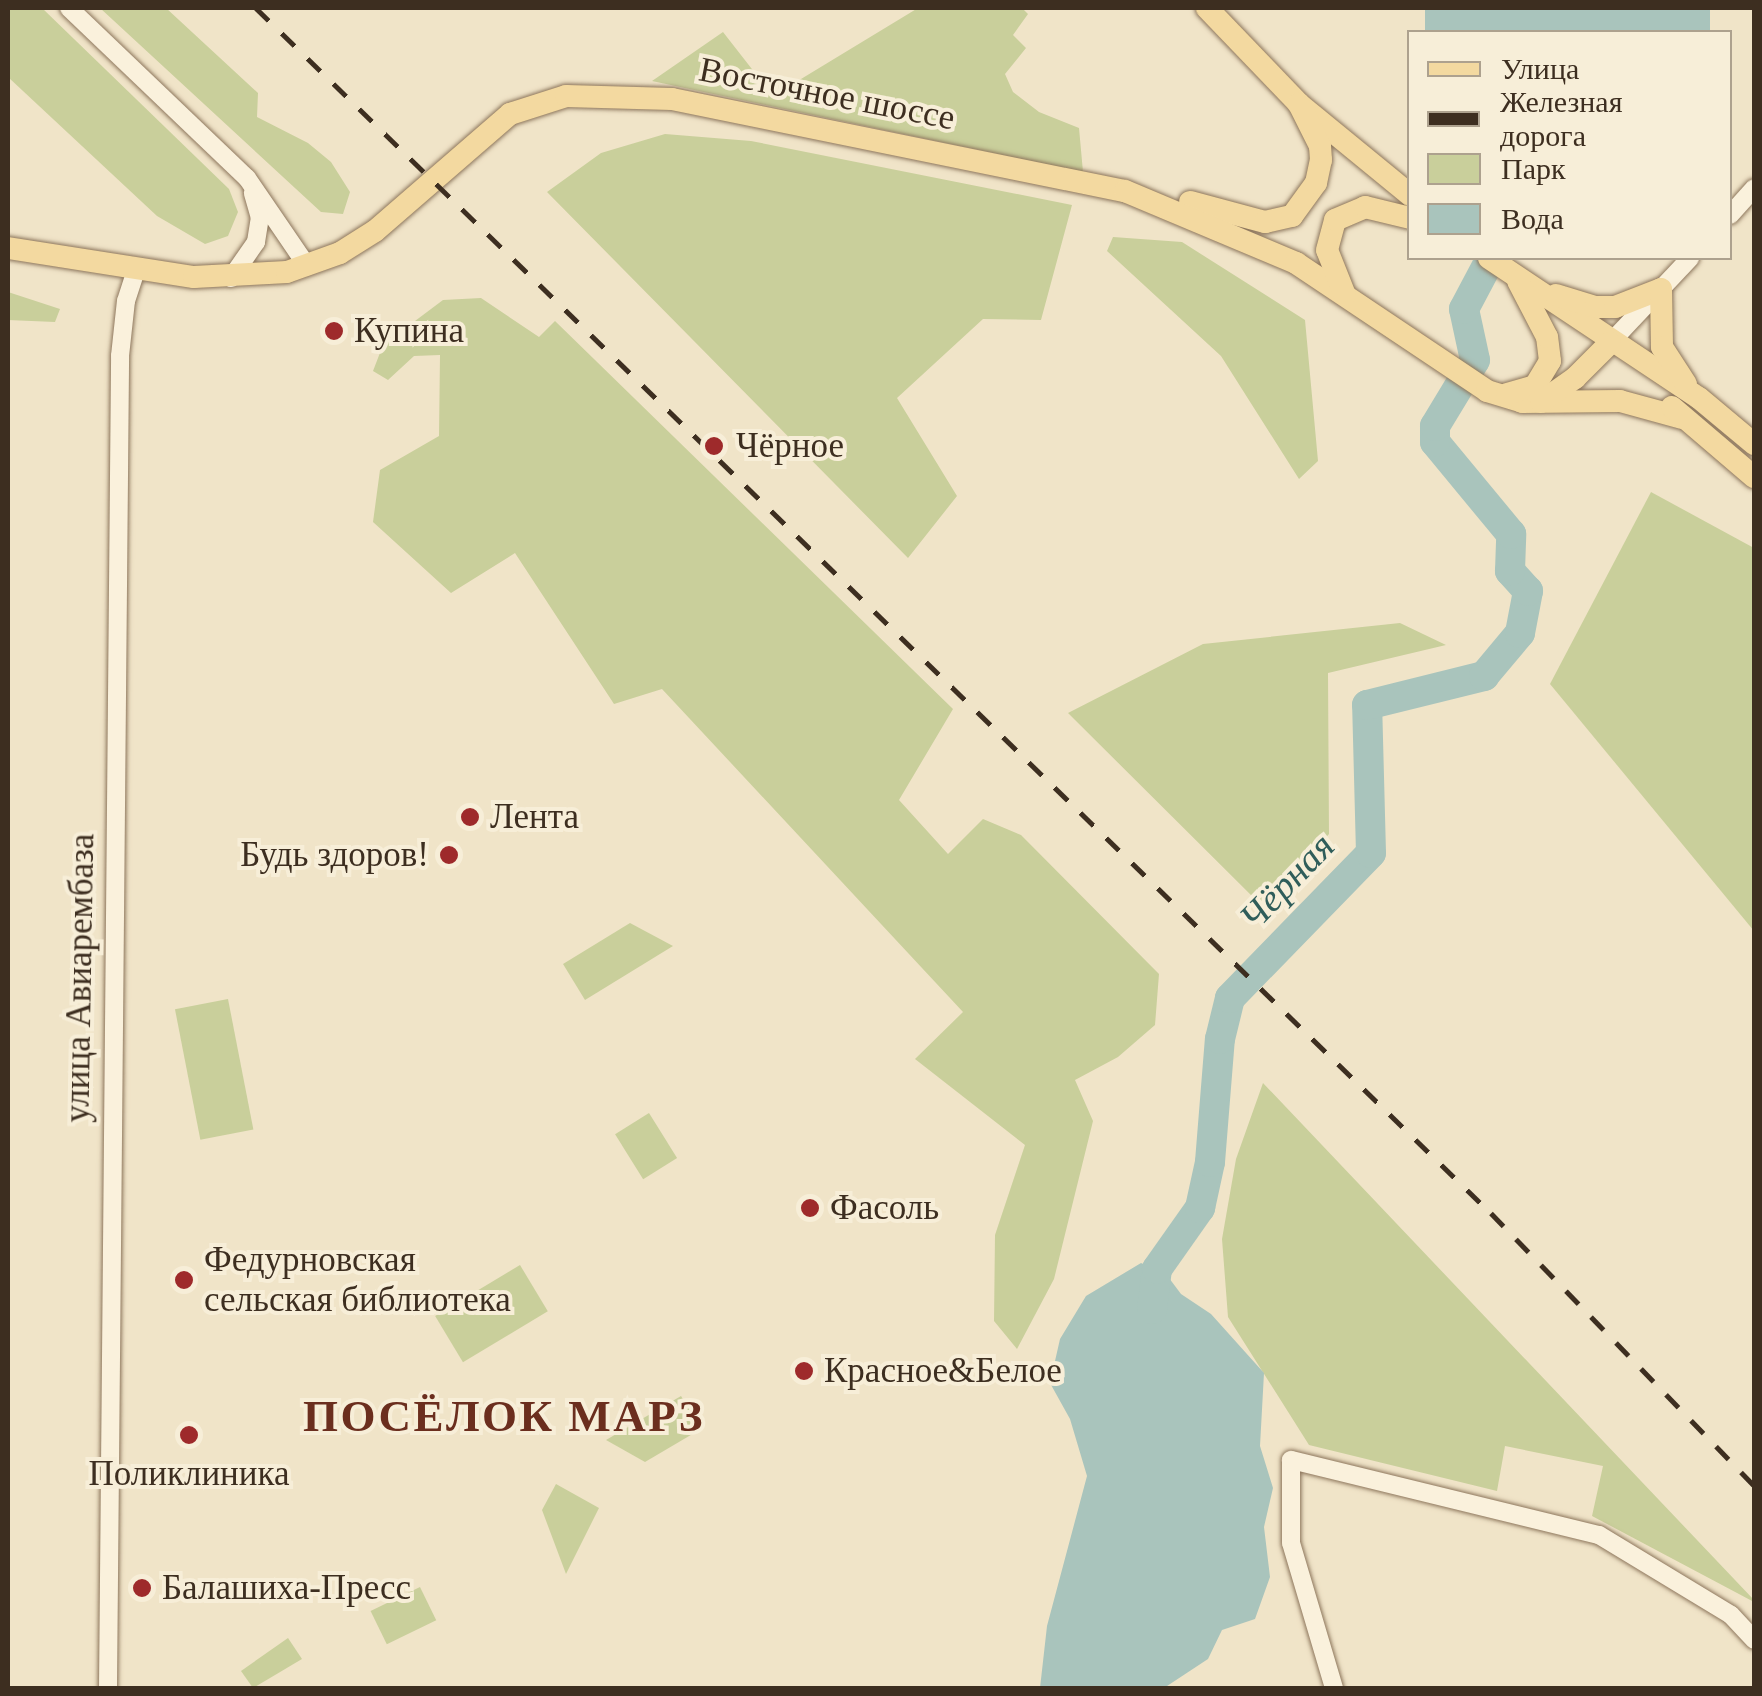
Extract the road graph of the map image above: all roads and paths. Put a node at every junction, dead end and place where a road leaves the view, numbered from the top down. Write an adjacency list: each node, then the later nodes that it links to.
1 (69, 8): 4 (street)
2 (1207, 8): 3 (main road)
3 (1299, 104): 6 (main road); 7 (main road)
4 (247, 178): 13 (street); 15 (street)
5 (1754, 188): 8 (street)
6 (1125, 191): 13 (main road, Восточное шоссе); 18 (main road, Восточное шоссе)
7 (1407, 193)
8 (1732, 213)
9 (1407, 217): 18 (main road)
10 (8, 248): 14 (main road, Восточное шоссе)
11 (1492, 260): 16 (main road)
12 (1688, 260): 17 (street)
13 (307, 266): 15 (main road, Восточное шоссе)
14 (136, 270): 15 (main road, Восточное шоссе); 27 (street, улица Авиарембаза)
15 (231, 278)
16 (1516, 278): 17 (main road); 19 (main road); 20 (main road)
17 (1661, 289): 19 (street); 21 (main road)
18 (1344, 294): 20 (main road, Восточное шоссе)
19 (1610, 343): 21 (main road); 22 (main road); 23 (main road)
20 (1484, 389): 22 (main road, Восточное шоссе)
21 (1699, 398): 24 (main road)
22 (1541, 402): 23 (main road, Восточное шоссе)
23 (1682, 418): 25 (main road)
24 (1754, 444)
25 (1754, 477)
26 (1754, 1640): 28 (street)
27 (108, 1688)
28 (1334, 1688)

